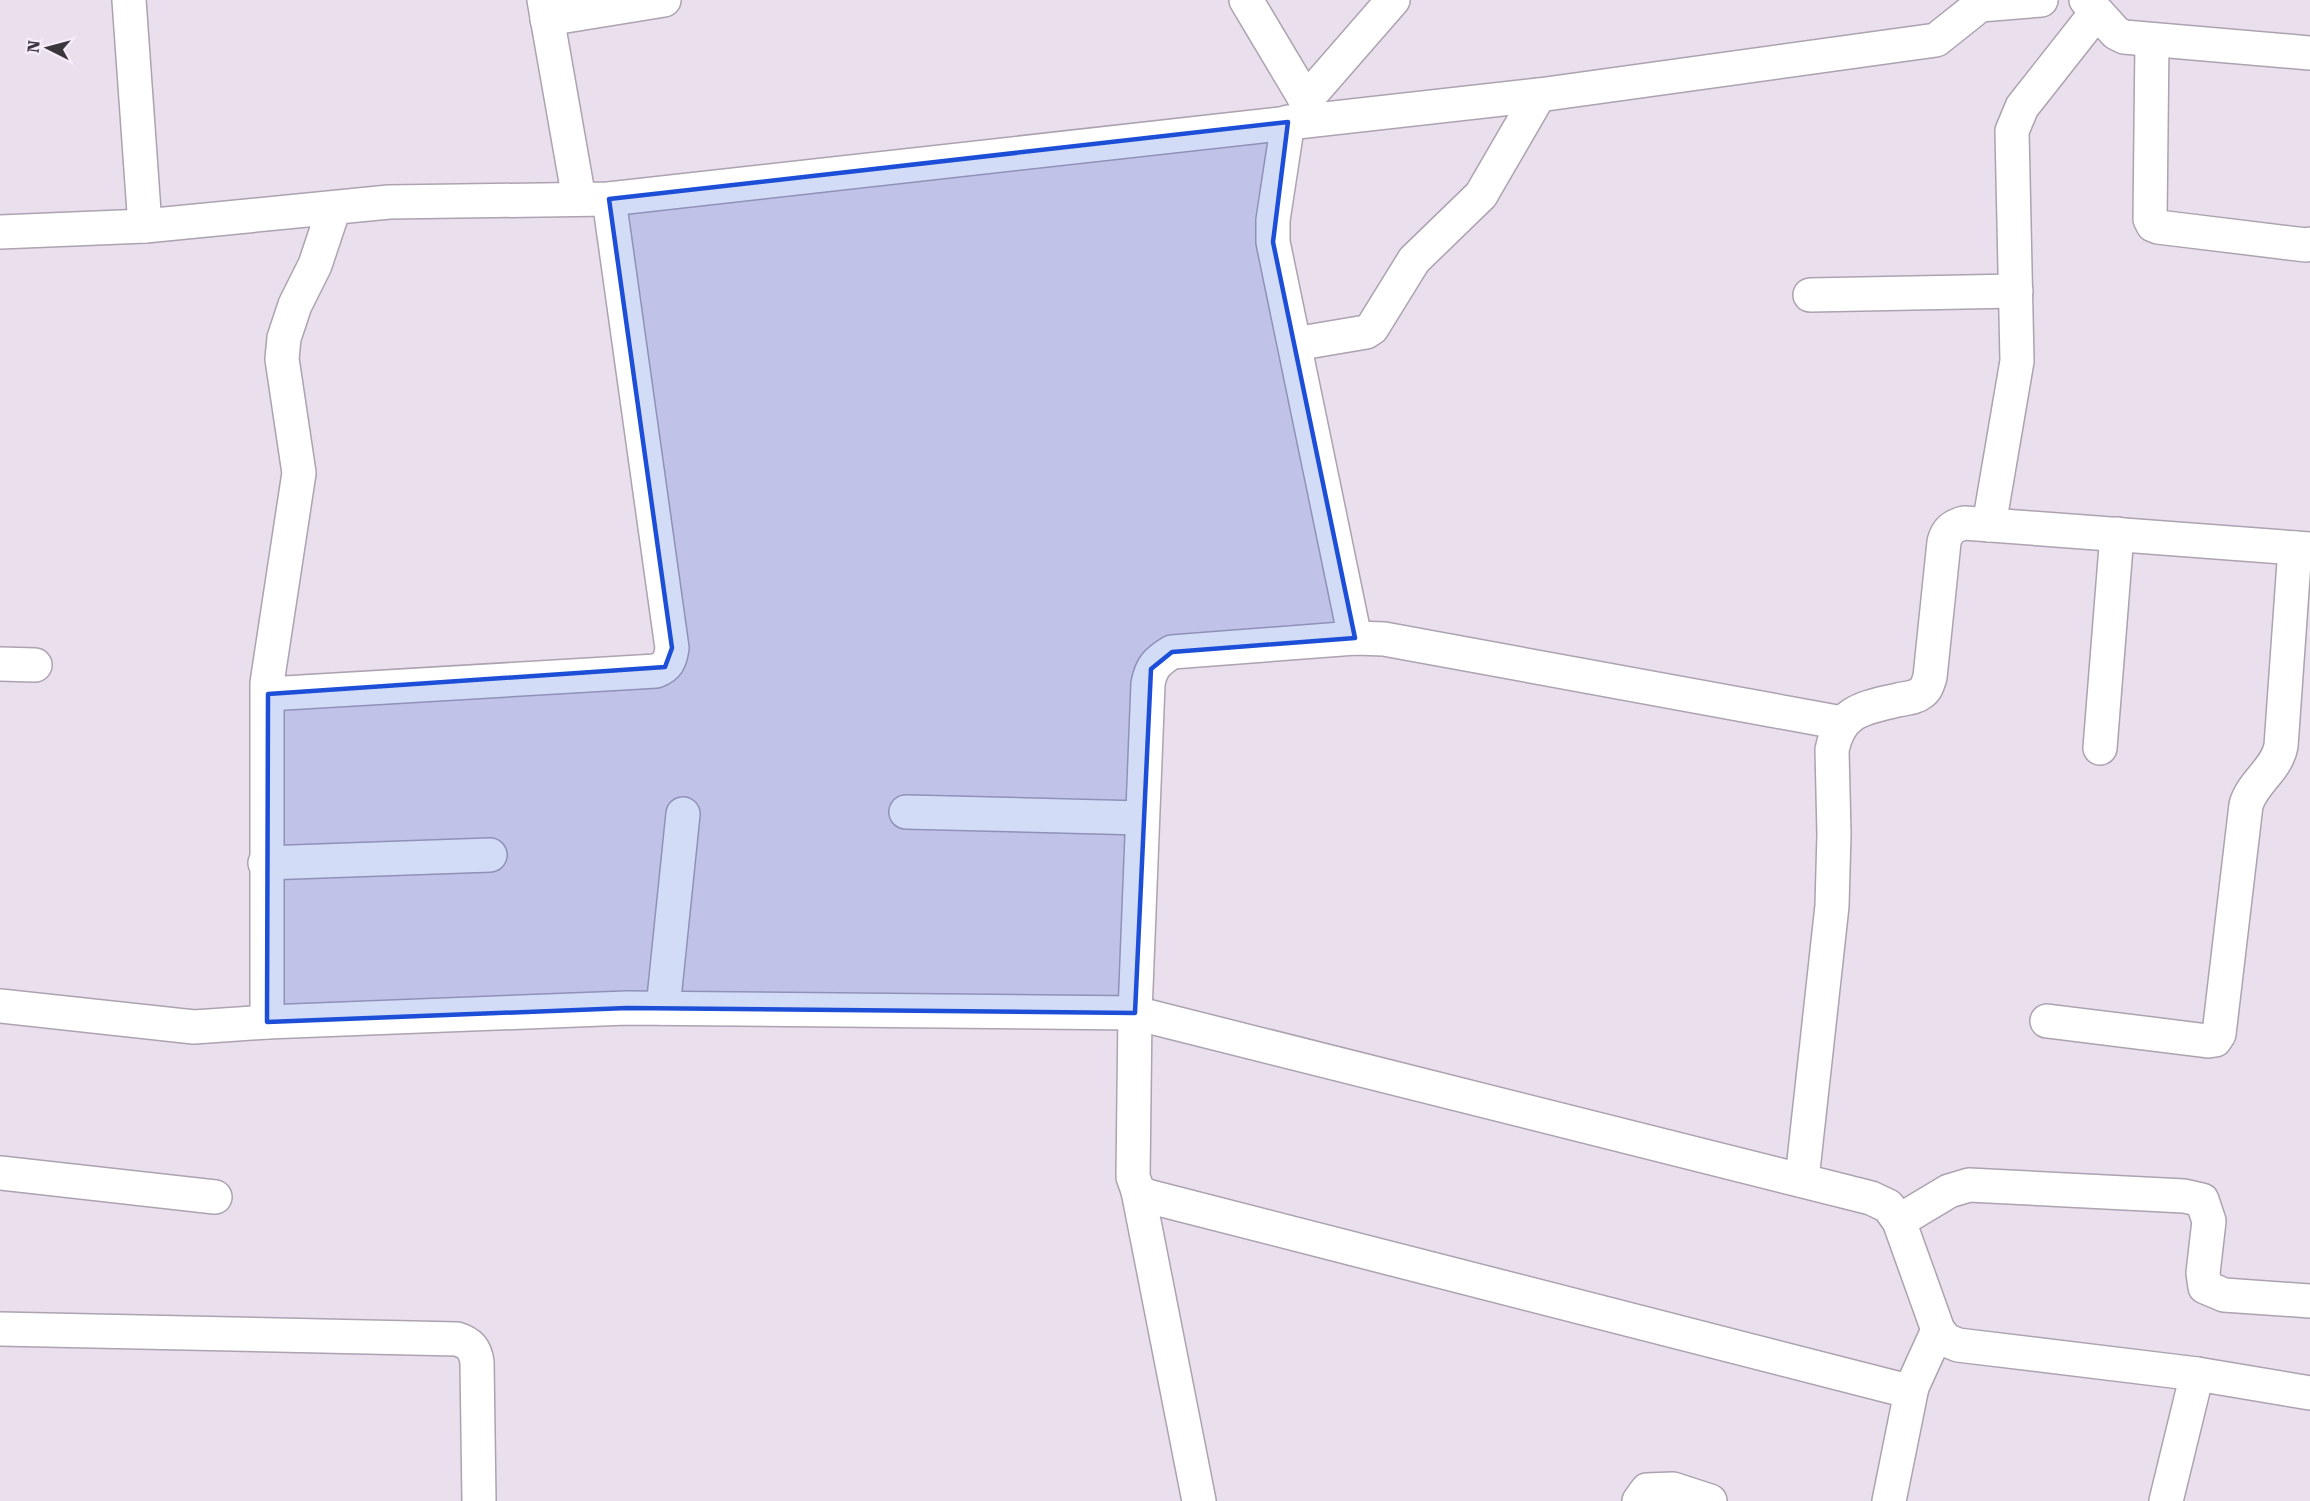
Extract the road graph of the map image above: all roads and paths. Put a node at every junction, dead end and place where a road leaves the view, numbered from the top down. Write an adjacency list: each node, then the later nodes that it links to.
1 (129, 0): 14 (street)
2 (664, 0): 7 (street)
3 (1246, 0): 11 (street)
4 (1393, 0): 11 (street)
5 (2040, 0): 10 (street)
6 (2091, 7): 8 (street); 17 (street)
7 (545, 9): 12 (street)
8 (2152, 40): 9 (street); 16 (street)
9 (2310, 53)
10 (1539, 95): 11 (street); 19 (street)
11 (1303, 114): 12 (street); 19 (street)
12 (594, 199): 13 (street); 26 (street)
13 (334, 208): 14 (street); 26 (street)
14 (144, 226): 15 (street)
15 (0, 232)
16 (2310, 244)
17 (2016, 291): 18 (street); 20 (street)
18 (1810, 295)
19 (1295, 344): 23 (street)
20 (1989, 525): 21 (street); 27 (street)
21 (2117, 534): 22 (street); 28 (street)
22 (2302, 548): 38 (street)
23 (1355, 638): 27 (street); 31 (street)
24 (0, 664): 25 (street)
25 (35, 665)
26 (268, 694): 33 (street)
27 (1842, 723): 40 (street)
28 (2100, 748)
29 (906, 812): 31 (street)
30 (683, 814): 35 (street)
31 (1142, 818): 36 (street)
32 (490, 855): 33 (street)
33 (266, 864): 37 (street)
34 (0, 1006): 37 (street)
35 (663, 1008): 36 (street); 37 (street)
36 (1135, 1013): 40 (street); 41 (street)
37 (267, 1022)
38 (2047, 1022)
39 (0, 1173): 42 (street)
40 (1802, 1179): 43 (street)
41 (1138, 1191): 48 (street); 51 (street)
42 (215, 1197)
43 (1899, 1221): 44 (street); 46 (street)
44 (2310, 1300)
45 (0, 1329): 50 (street)
46 (1938, 1330): 47 (street); 48 (street)
47 (2197, 1374): 49 (street); 55 (street)
48 (1912, 1387): 54 (street)
49 (2310, 1393)
50 (479, 1501)
51 (1199, 1501)
52 (1639, 1501): 53 (street)
53 (1710, 1501)
54 (1889, 1501)
55 (2166, 1501)

